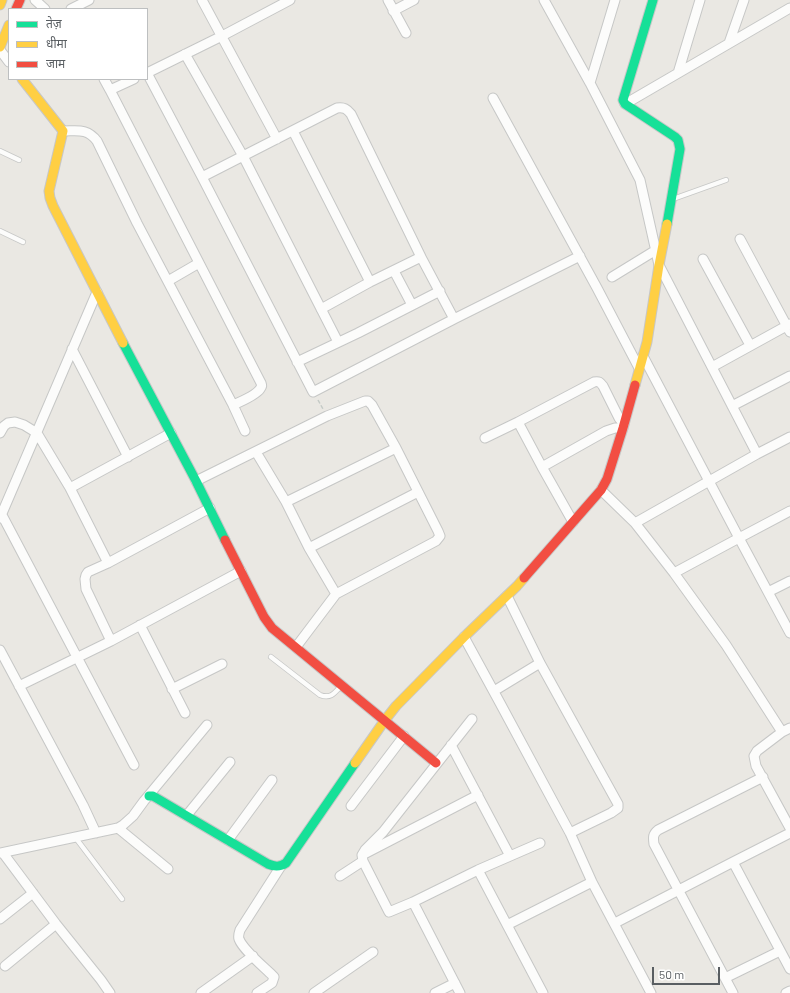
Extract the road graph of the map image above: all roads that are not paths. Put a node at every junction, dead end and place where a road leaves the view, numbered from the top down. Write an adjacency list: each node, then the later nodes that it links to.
1 (2, 0): 13 (main road)
2 (35, 0): 14 (street)
3 (89, 0): 15 (street)
4 (202, 0): 20 (street)
5 (290, 0): 20 (street)
6 (388, 0): 17 (street)
7 (414, 0): 17 (street)
8 (544, 0): 32 (street)
9 (615, 0): 32 (street)
10 (654, 0): 35 (main road)
11 (700, 0): 27 (street)
12 (744, 0): 21 (street)
13 (0, 5)
14 (44, 8)
15 (73, 8)
16 (790, 8): 21 (street)
17 (393, 11): 19 (street)
18 (8, 27): 22 (main road)
19 (406, 34)
20 (222, 36): 24 (street); 38 (street)
21 (730, 43): 27 (street)
22 (0, 46)
23 (0, 50): 25 (street)
24 (185, 54): 26 (street); 40 (street)
25 (8, 61)
26 (148, 72)
27 (678, 73): 35 (street)
28 (148, 75): 42 (street)
29 (23, 80): 37 (main road)
30 (105, 80): 33 (street)
31 (132, 80): 33 (street)
32 (590, 83): 48 (street)
33 (110, 90): 52 (street)
34 (493, 98): 49 (street)
35 (625, 104): 44 (main road)
36 (294, 131): 38 (street); 50 (street); 57 (street)
37 (63, 132): 56 (street); 59 (main road)
38 (277, 139): 40 (street)
39 (0, 151): 41 (lane)
40 (243, 156): 42 (street); 61 (street)
41 (19, 160)
42 (202, 177): 68 (street)
43 (726, 180): 44 (lane)
44 (672, 200): 53 (main road)
45 (0, 231): 47 (lane)
46 (740, 238): 63 (street)
47 (23, 242)
48 (656, 250): 53 (street); 55 (street)
49 (580, 256): 62 (street); 70 (street)
50 (421, 257): 54 (street); 58 (street)
51 (703, 259): 65 (street)
52 (199, 263): 56 (street); 72 (street)
53 (659, 265): 67 (main road); 69 (street)
54 (394, 271): 57 (street); 60 (street)
55 (612, 277)
56 (168, 281): 72 (street)
57 (370, 282): 61 (street)
58 (440, 291): 60 (street); 62 (street)
59 (97, 292): 66 (street); 79 (main road)
60 (412, 305): 64 (street)
61 (321, 308): 64 (street)
62 (454, 319): 68 (street)
63 (789, 327): 65 (street)
64 (338, 342): 68 (street)
65 (750, 345): 69 (street)
66 (72, 349): 78 (street); 85 (street)
67 (643, 356): 70 (main road); 87 (street)
68 (297, 362)
69 (712, 367): 73 (street)
70 (639, 368): 75 (main road)
71 (790, 376): 73 (street)
72 (233, 406): 76 (street)
73 (732, 406): 84 (street)
74 (518, 422): 75 (street); 81 (street); 86 (street)
75 (624, 426): 86 (street); 90 (main road)
76 (245, 431)
77 (0, 433): 78 (street)
78 (37, 433): 89 (street); 95 (street)
79 (171, 433): 85 (street); 88 (main road)
80 (790, 437): 84 (street)
81 (485, 438)
82 (396, 448): 83 (street); 91 (street); 92 (street)
83 (256, 452): 88 (street); 92 (street)
84 (757, 454): 87 (street)
85 (128, 457): 89 (street)
86 (542, 466): 96 (street)
87 (709, 481): 97 (street); 98 (street)
88 (196, 482): 93 (main road)
89 (70, 488): 100 (street)
90 (601, 490): 96 (main road); 97 (street)
91 (418, 492): 99 (street); 105 (street)
92 (286, 502): 99 (street)
93 (210, 508): 100 (street); 101 (main road)
94 (790, 511): 98 (street)
95 (1, 516): 113 (street)
96 (573, 522): 106 (main road)
97 (635, 523): 102 (street)
98 (738, 538): 102 (street); 104 (street)
99 (309, 548): 105 (street)
100 (108, 563): 110 (street)
101 (241, 571): 107 (street); 111 (main road)
102 (674, 573): 125 (street)
103 (790, 581): 104 (street)
104 (768, 592): 108 (street)
105 (336, 594): 111 (street)
106 (507, 596): 109 (main road); 115 (street)
107 (140, 625): 110 (street); 119 (street)
108 (790, 633)
109 (464, 637): 120 (street); 123 (main road)
110 (110, 641): 113 (street)
111 (296, 647): 117 (main road)
112 (0, 650): 118 (street)
113 (77, 657): 118 (street); 130 (street)
114 (271, 657): 117 (lane)
115 (540, 663): 120 (street); 141 (street)
116 (222, 664): 119 (street)
117 (342, 685): 123 (main road)
118 (19, 686): 140 (street)
119 (172, 689): 121 (street)
120 (494, 691): 141 (street)
121 (185, 713)
122 (472, 718): 127 (street)
123 (385, 720): 126 (main road); 150 (main road)
124 (207, 725): 134 (street)
125 (786, 730): 131 (street)
126 (404, 736): 129 (main road); 135 (street)
127 (451, 745): 129 (street); 133 (street)
128 (230, 762): 136 (street)
129 (436, 763): 148 (street)
130 (134, 765)
131 (763, 777): 137 (street); 155 (street)
132 (272, 780): 144 (street)
133 (478, 795): 147 (street); 148 (street)
134 (149, 796): 136 (main road); 138 (street)
135 (351, 806)
136 (187, 815): 144 (main road)
137 (788, 817): 139 (street)
138 (118, 828): 140 (street); 151 (street)
139 (790, 828)
140 (96, 833): 143 (street)
141 (570, 833): 154 (street)
142 (790, 833): 149 (street)
143 (75, 837): 146 (street); 157 (lane)
144 (228, 840): 150 (main road)
145 (540, 844): 147 (street)
146 (2, 853): 156 (street)
147 (510, 856): 152 (street)
148 (362, 858): 153 (street); 158 (street)
149 (733, 862): 155 (street); 163 (street)
150 (281, 866): 165 (street)
151 (168, 869)
152 (478, 870): 158 (street); 162 (street)
153 (340, 876)
154 (592, 882): 160 (street); 162 (street)
155 (678, 891): 160 (street); 168 (street)
156 (33, 893): 159 (street); 161 (street)
157 (122, 899)
158 (413, 902): 169 (street)
159 (0, 919)
160 (614, 923): 178 (street)
161 (56, 924): 166 (street); 172 (street)
162 (507, 925): 177 (street)
163 (780, 951): 167 (street); 168 (street)
164 (373, 952): 170 (street)
165 (253, 956): 173 (street); 174 (street)
166 (4, 966)
167 (790, 969)
168 (725, 978): 179 (street)
169 (455, 983): 175 (street); 176 (street)
170 (320, 991)
171 (790, 991): 180 (street)
172 (110, 993)
173 (201, 993)
174 (257, 993)
175 (435, 993)
176 (460, 993)
177 (543, 993)
178 (651, 993)
179 (733, 993)
180 (786, 993)

